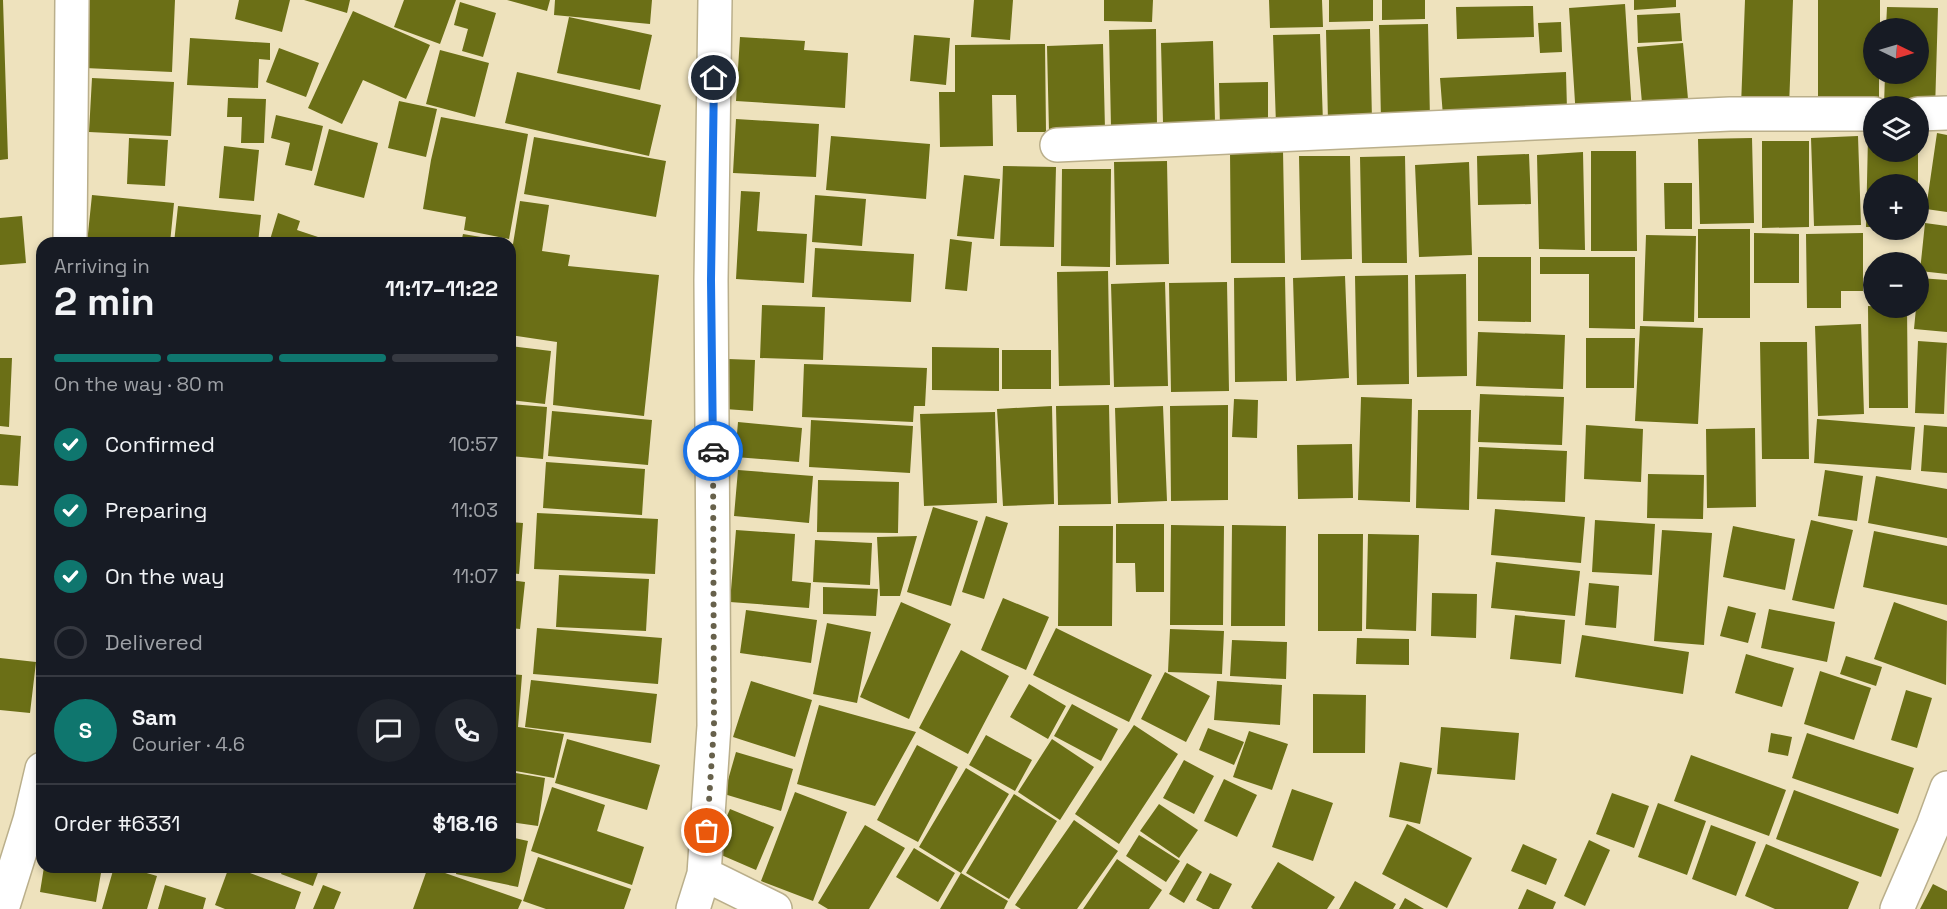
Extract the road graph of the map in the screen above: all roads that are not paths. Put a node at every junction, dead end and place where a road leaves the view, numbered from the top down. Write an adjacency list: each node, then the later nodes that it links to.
1 (72, 0): 7 (street)
2 (715, 0): 10 (street)
3 (1947, 113): 5 (street)
4 (1863, 114): 6 (street)
5 (1929, 114)
6 (1057, 145)
7 (70, 237)
8 (1947, 788): 14 (street)
9 (36, 794): 11 (street)
10 (704, 874): 12 (street); 13 (street)
11 (2, 909)
12 (693, 909)
13 (775, 909)
14 (1897, 909)

